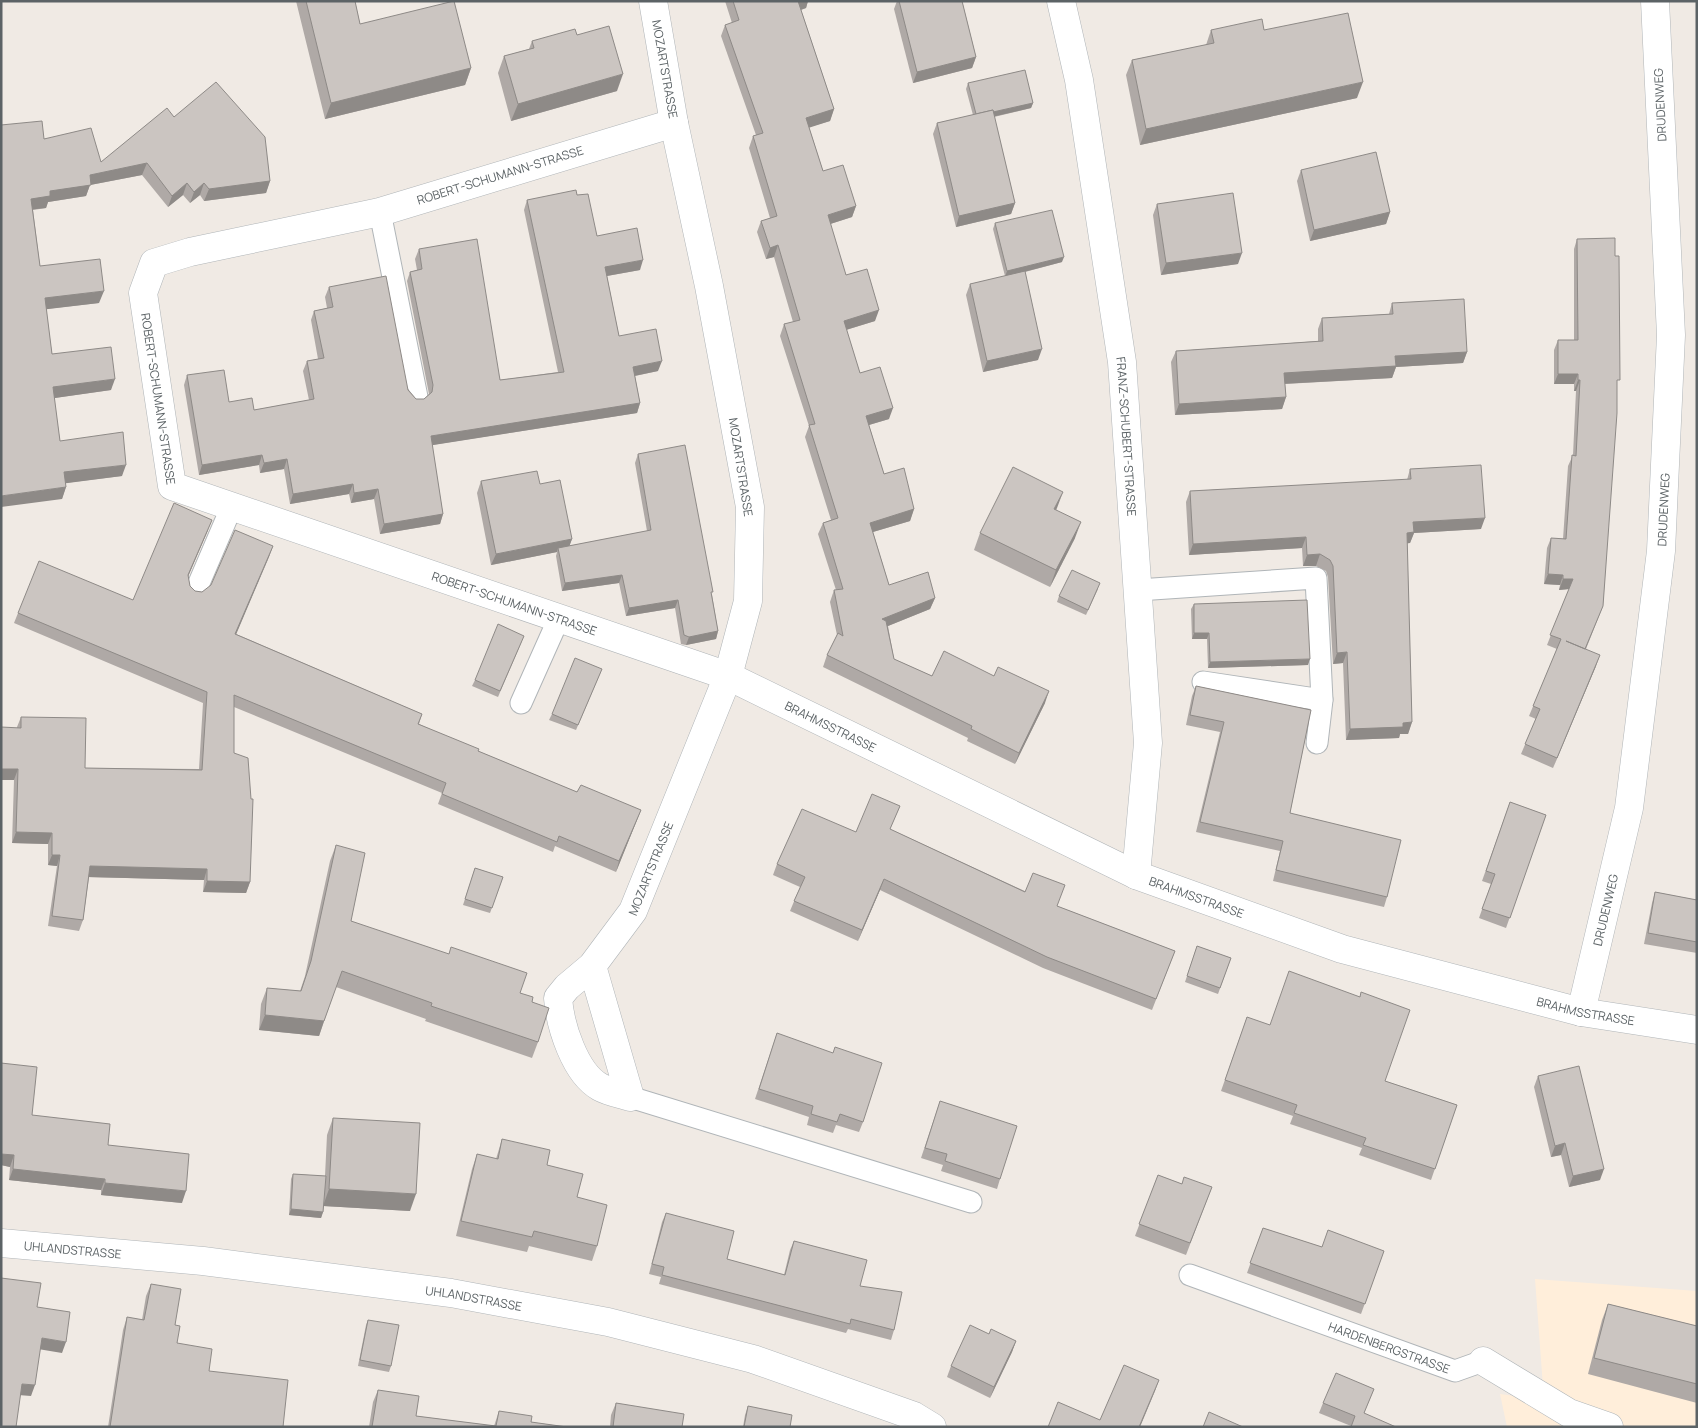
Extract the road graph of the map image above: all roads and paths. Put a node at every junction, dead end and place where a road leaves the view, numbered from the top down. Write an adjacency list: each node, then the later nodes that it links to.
1 (653, 1): 4 (street, MOZARTSTRASSE)
2 (1061, 1): 9 (street, FRANZ-SCHUBERT-STRASSE)
3 (1655, 1): 18 (street, DRUDENWEG)
4 (674, 123): 5 (street, ROBERT-SCHUMANN-STRASSE); 11 (street, MOZARTSTRASSE)
5 (380, 212): 6 (lane); 7 (street, ROBERT-SCHUMANN-STRASSE)
6 (417, 397)
7 (232, 506): 8 (lane); 10 (street, ROBERT-SCHUMANN-STRASSE)
8 (196, 590)
9 (1138, 590): 13 (lane); 16 (street, FRANZ-SCHUBERT-STRASSE)
10 (559, 618): 11 (street, ROBERT-SCHUMANN-STRASSE); 14 (lane)
11 (728, 676): 16 (street, BRAHMSSTRASSE); 17 (street, MOZARTSTRASSE)
12 (1203, 682): 13 (lane)
13 (1322, 700): 15 (lane)
14 (521, 703)
15 (1317, 743)
16 (1136, 875): 18 (street, BRAHMSSTRASSE)
17 (592, 966): 20 (street); 20 (street, MOZARTSTRASSE)
18 (1581, 1012): 19 (street, BRAHMSSTRASSE)
19 (1697, 1030)
20 (630, 1097): 21 (lane)
21 (971, 1202)
22 (1, 1243): 25 (street, UHLANDSTRASSE)
23 (1190, 1275): 24 (lane, HARDENBERGSTRASSE)
24 (1483, 1361): 26 (street, HARDENBERGSTRASSE)
25 (932, 1427)
26 (1609, 1427)

